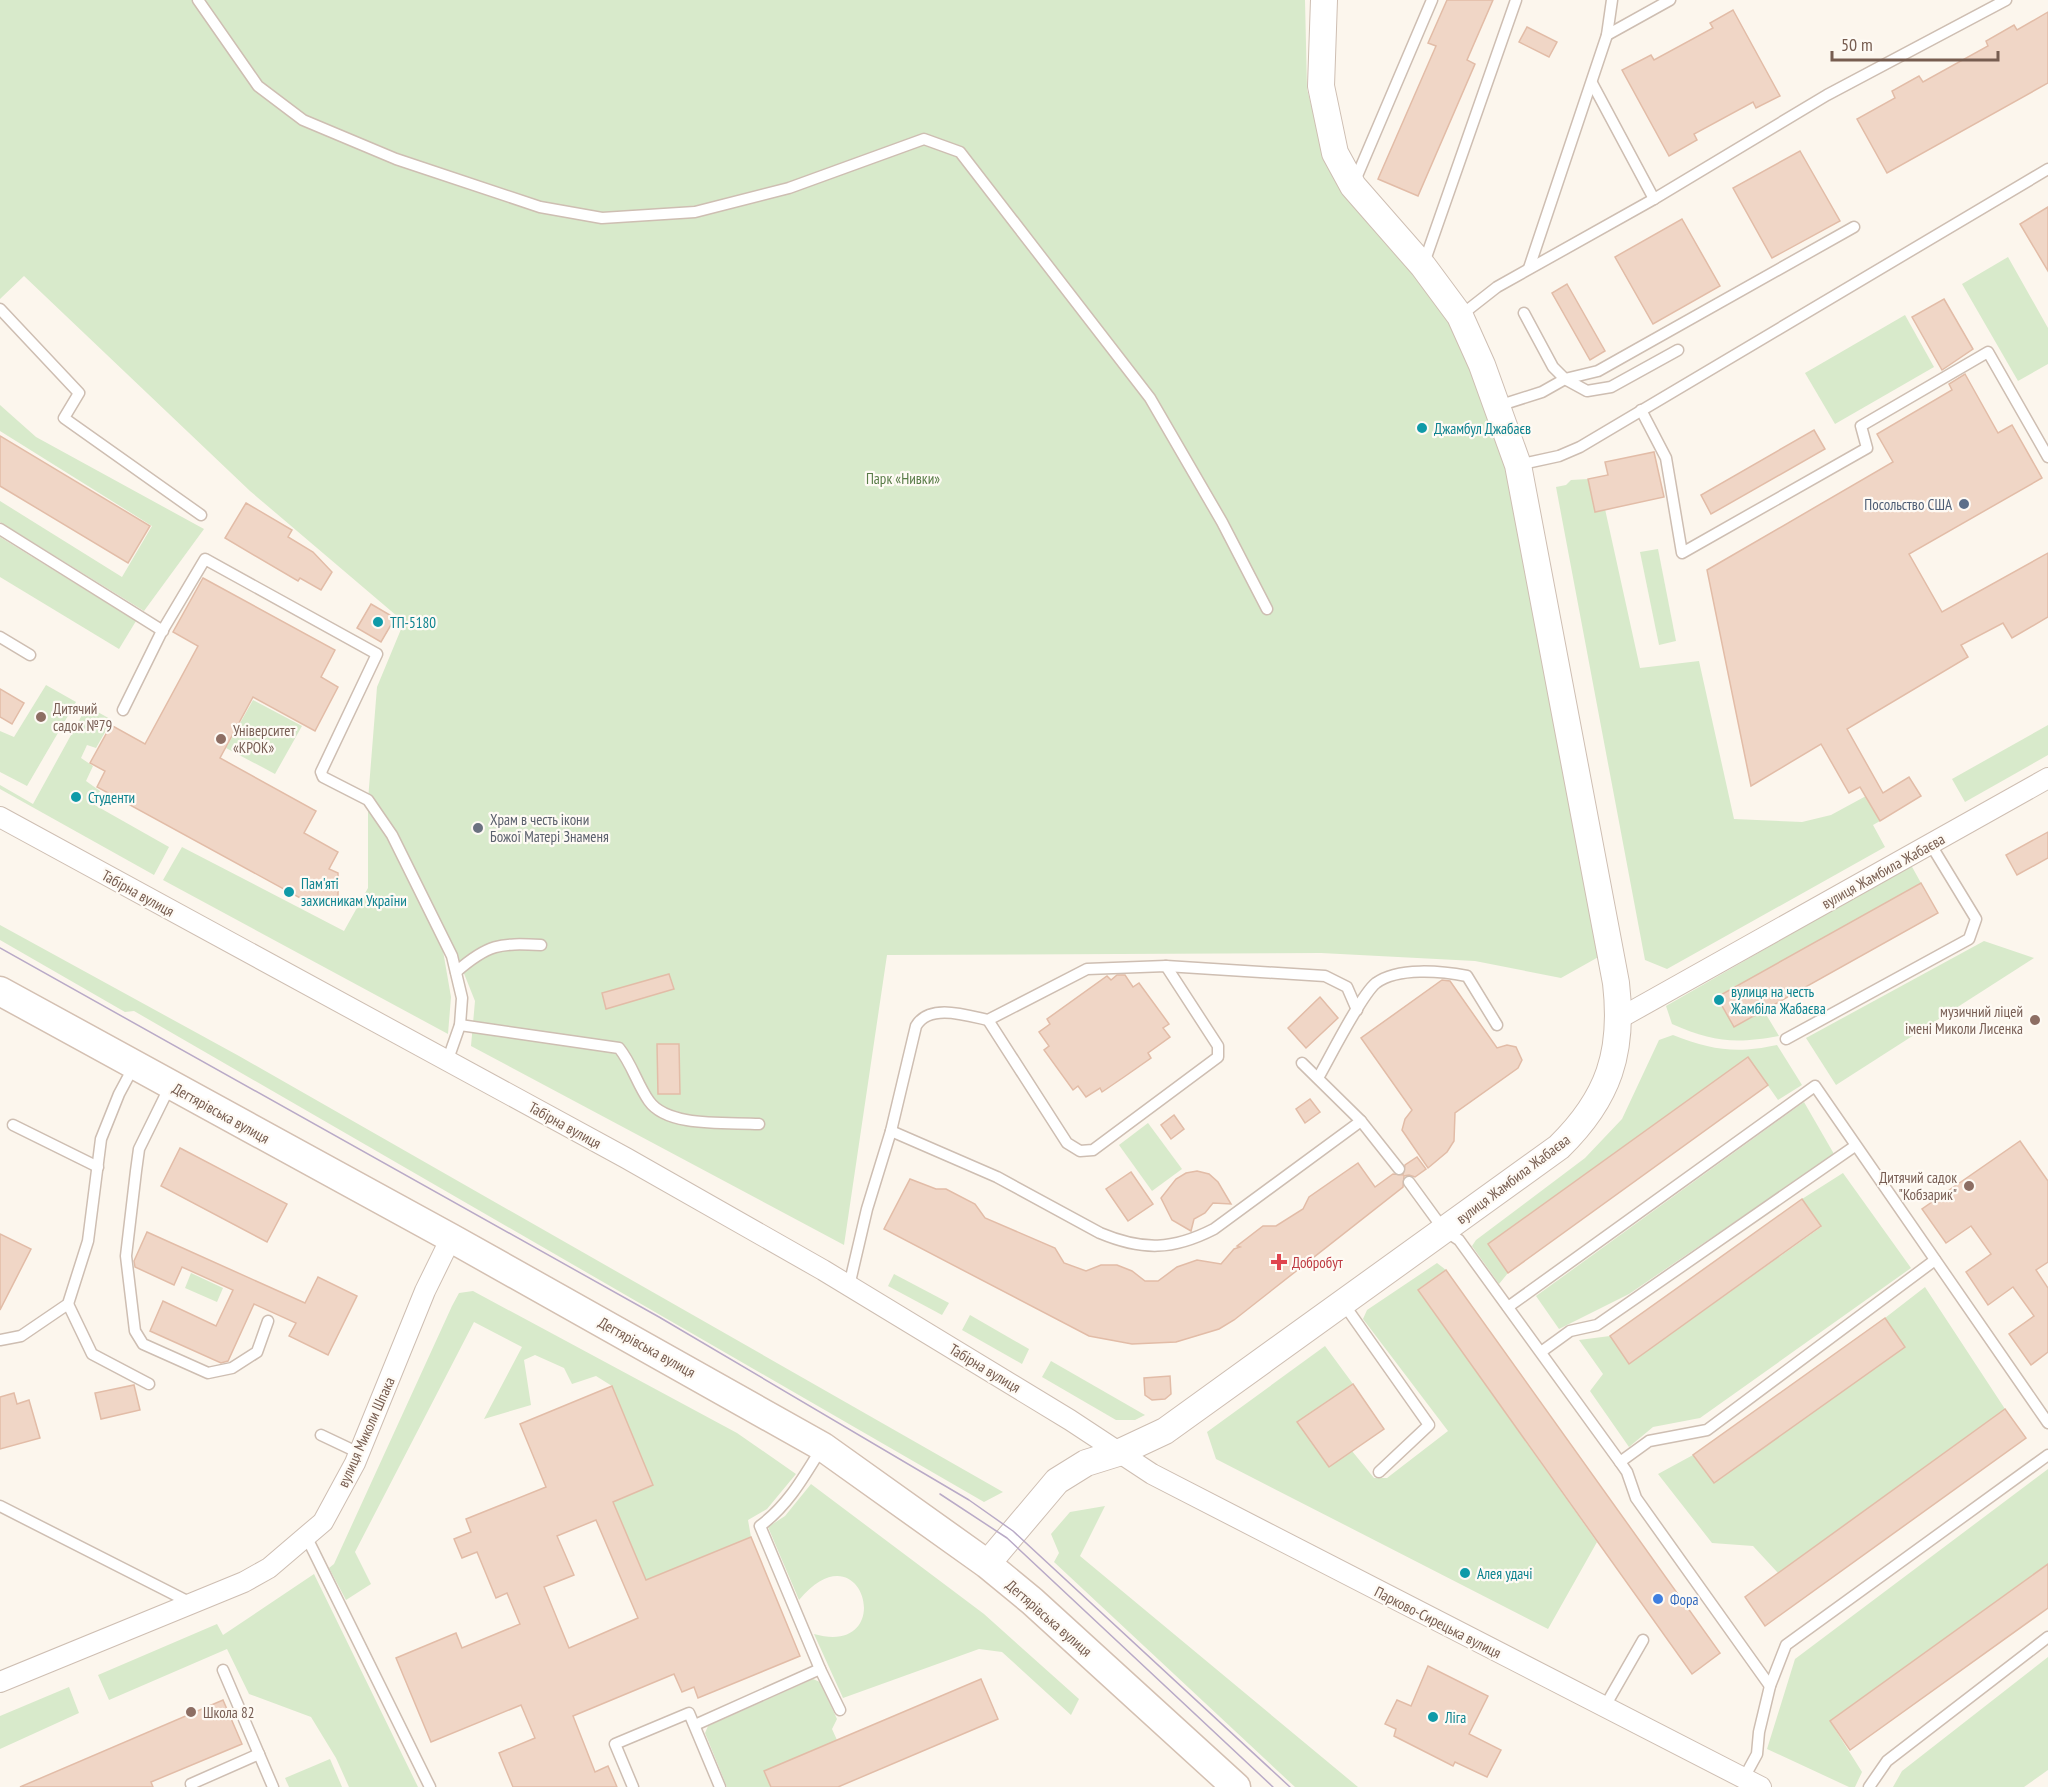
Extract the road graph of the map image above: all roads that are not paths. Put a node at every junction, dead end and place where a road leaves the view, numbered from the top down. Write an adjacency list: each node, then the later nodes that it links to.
1 (198, 0): 27 (lane)
2 (1324, 0): 11 (street)
3 (1432, 0): 11 (lane)
4 (1516, 0): 14 (lane)
5 (1612, 0): 8 (lane)
6 (1670, 0): 8 (lane)
7 (2006, 0): 12 (lane)
8 (1607, 35): 9 (lane)
9 (1592, 84): 12 (lane); 15 (lane)
10 (2048, 169): 22 (lane)
11 (1353, 186): 14 (street)
12 (1654, 199): 15 (lane)
13 (1854, 228): 20 (lane)
14 (1423, 266): 18 (street)
15 (1529, 268): 18 (lane)
16 (0, 309): 25 (lane)
17 (1524, 313): 20 (lane)
18 (1460, 316): 21 (street)
19 (1678, 350): 20 (lane)
20 (1565, 379): 21 (lane)
21 (1498, 406): 24 (street)
22 (1641, 410): 23 (lane); 24 (lane)
23 (2048, 457)
24 (1518, 465): 40 (street)
25 (201, 515)
26 (0, 529): 28 (lane)
27 (1267, 609)
28 (163, 631): 31 (lane); 37 (lane)
29 (0, 637): 30 (lane)
30 (30, 655)
31 (123, 710)
32 (2048, 777): 34 (street, вулиця Жамбила Жабаєва)
33 (0, 817): 45 (street, Табірна вулиця)
34 (1931, 844): 40 (street, вулиця Жамбила Жабаєва); 44 (lane)
35 (541, 945): 37 (lane)
36 (1166, 966): 39 (lane); 41 (lane); 41 (lane)
37 (456, 972): 43 (lane)
38 (0, 991): 47 (main road, Дегтярівська вулиця)
39 (1357, 1010): 42 (lane); 48 (lane)
40 (1620, 1018): 58 (street, вулиця Жамбила Жабаєва)
41 (987, 1020): 53 (lane)
42 (1497, 1024)
43 (460, 1025): 45 (lane); 51 (lane)
44 (1786, 1039)
45 (447, 1062): 61 (street, Табірна вулиця)
46 (1302, 1063): 48 (lane)
47 (134, 1065): 49 (main road, Дегтярівська вулиця); 55 (lane)
48 (1318, 1078): 50 (lane)
49 (170, 1086): 59 (main road, Дегтярівська вулиця); 65 (lane)
50 (1361, 1121): 53 (lane); 56 (lane)
51 (759, 1124)
52 (13, 1125): 55 (lane)
53 (891, 1131): 61 (lane)
54 (1855, 1146): 60 (lane); 64 (lane); 67 (lane)
55 (98, 1167): 63 (lane)
56 (1400, 1169)
57 (1409, 1182): 58 (lane)
58 (1444, 1230): 62 (street, вулиця Жамбила Жабаєва); 64 (lane)
59 (451, 1238): 71 (main road, Дегтярівська вулиця); 72 (street, вулиця Миколи Шпака)
60 (1935, 1260): 69 (lane); 75 (lane)
61 (849, 1286): 73 (street, Табірна вулиця)
62 (1343, 1303): 73 (street, вулиця Жамбила Жабаєва); 76 (lane)
63 (68, 1304): 66 (lane); 68 (lane)
64 (1508, 1307): 67 (lane)
65 (268, 1321)
66 (0, 1340)
67 (1541, 1352): 75 (lane)
68 (149, 1383)
69 (2048, 1423)
70 (321, 1435): 72 (lane)
71 (823, 1447): 79 (main road, Дегтярівська вулиця); 83 (lane)
72 (359, 1453): 78 (street, вулиця Миколи Шпака)
73 (1118, 1453): 79 (street, вулиця Жамбила Жабаєва); 87 (street, Парково-Сирецька вулиця)
74 (2048, 1455): 86 (lane)
75 (1620, 1462): 86 (lane)
76 (1379, 1472)
77 (0, 1506): 80 (lane)
78 (306, 1536): 80 (street, вулиця Миколи Шпака); 94 (lane)
79 (987, 1564): 97 (main road, Дегтярівська вулиця)
80 (193, 1604): 85 (street, вулиця Миколи Шпака)
81 (2048, 1637): 98 (lane)
82 (1643, 1640): 87 (lane)
83 (820, 1669): 88 (lane); 89 (lane)
84 (223, 1670): 90 (lane)
85 (0, 1682)
86 (1770, 1686): 91 (lane)
87 (1604, 1708): 91 (street, Парково-Сирецька вулиця)
88 (840, 1710)
89 (695, 1725): 95 (lane); 96 (lane)
90 (259, 1754): 92 (lane); 93 (lane)
91 (1753, 1783)
92 (192, 1787)
93 (273, 1787)
94 (430, 1787)
95 (633, 1787)
96 (720, 1787)
97 (1236, 1787)
98 (1869, 1787)

